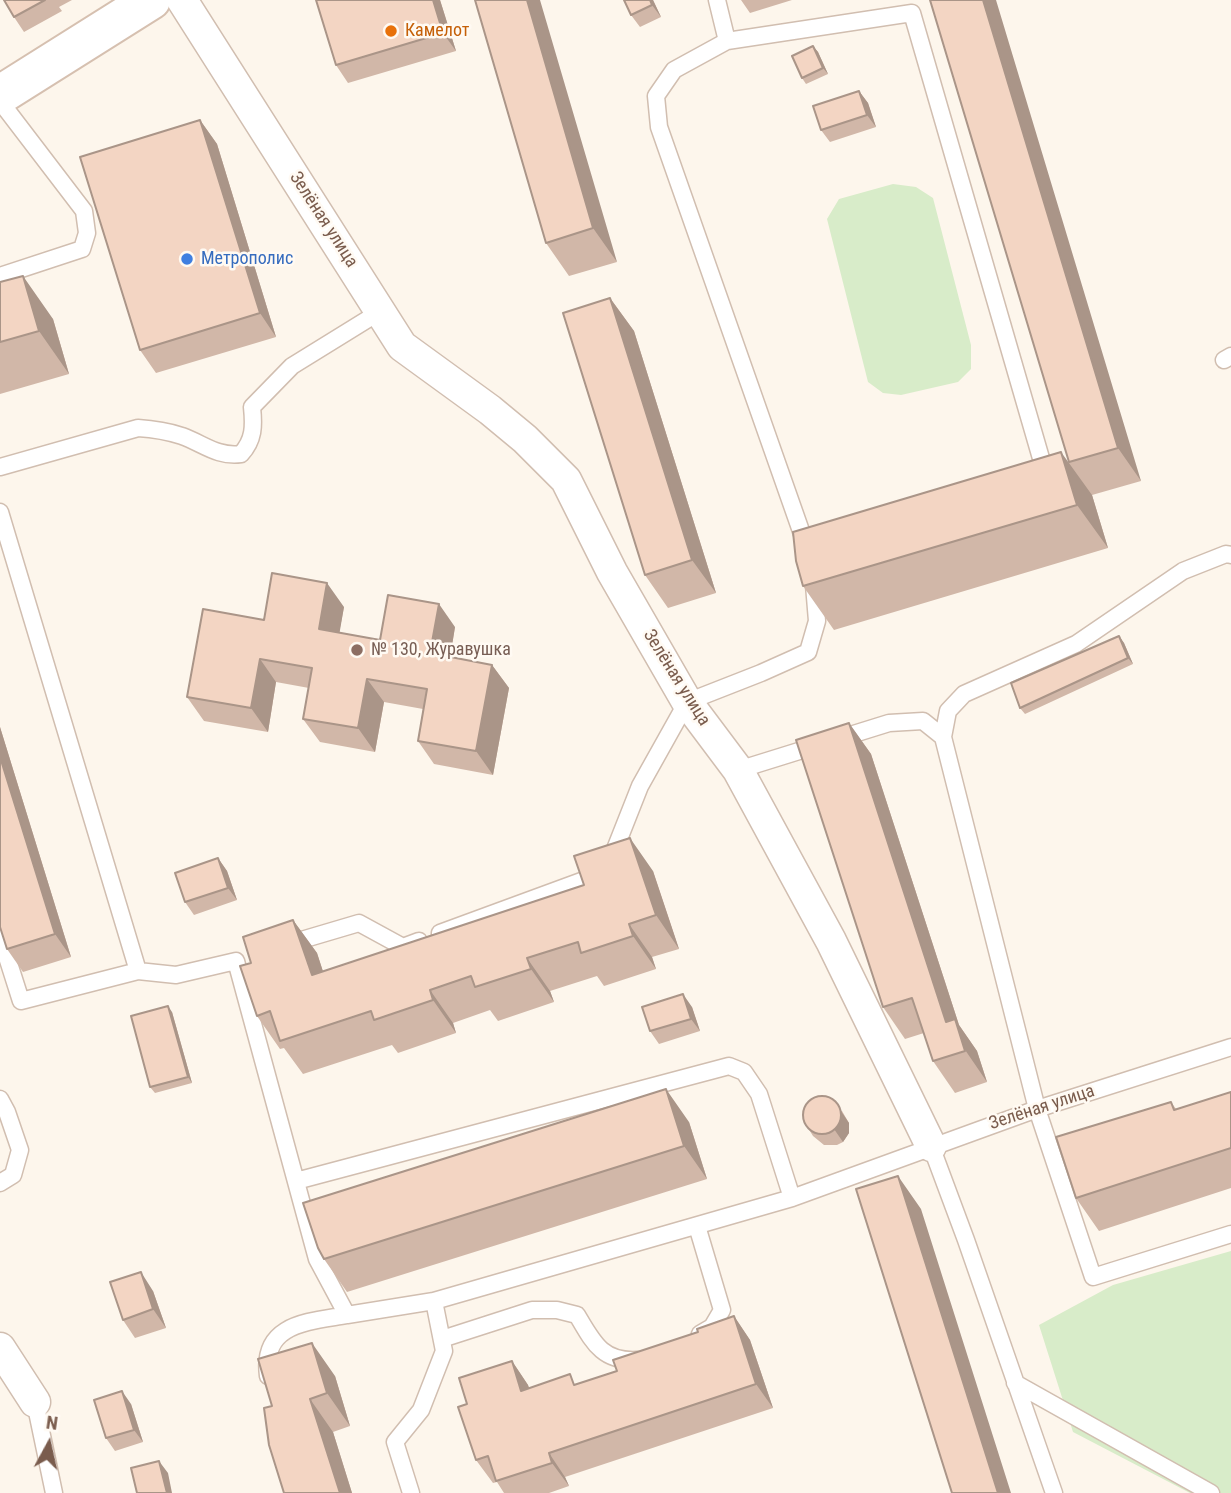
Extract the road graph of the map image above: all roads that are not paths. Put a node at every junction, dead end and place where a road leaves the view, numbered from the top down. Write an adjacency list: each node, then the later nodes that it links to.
1 (151, 0): 5 (street)
2 (182, 0): 8 (street, Зелёная улица)
3 (717, 0): 4 (lane)
4 (727, 41): 10 (lane); 13 (lane)
5 (0, 96)
6 (0, 101): 7 (lane)
7 (0, 276)
8 (380, 311): 9 (lane); 13 (street, Зелёная улица)
9 (0, 467)
10 (1035, 487)
11 (0, 512): 18 (lane)
12 (1231, 555): 14 (lane)
13 (687, 702): 15 (street, Зелёная улица); 17 (lane)
14 (943, 737): 15 (lane); 21 (lane)
15 (738, 770): 22 (street, Зелёная улица)
16 (0, 935): 18 (lane)
17 (276, 948)
18 (138, 971): 23 (lane)
19 (1231, 1047): 21 (lane, Зелёная улица)
20 (0, 1099): 24 (lane)
21 (1037, 1108): 22 (lane, Зелёная улица); 27 (lane)
22 (931, 1146): 25 (lane); 34 (lane)
23 (296, 1181): 25 (lane); 29 (lane)
24 (0, 1183)
25 (792, 1198): 26 (lane)
26 (697, 1226): 28 (lane); 31 (lane)
27 (1231, 1234)
28 (434, 1301): 29 (lane); 30 (lane)
29 (347, 1315): 35 (lane)
30 (442, 1339): 33 (lane); 38 (lane)
31 (689, 1341)
32 (0, 1348): 36 (street)
33 (656, 1353)
34 (1015, 1383): 39 (lane); 40 (lane)
35 (270, 1385)
36 (35, 1402): 37 (lane)
37 (54, 1493)
38 (411, 1493)
39 (1054, 1493)
40 (1211, 1493)

